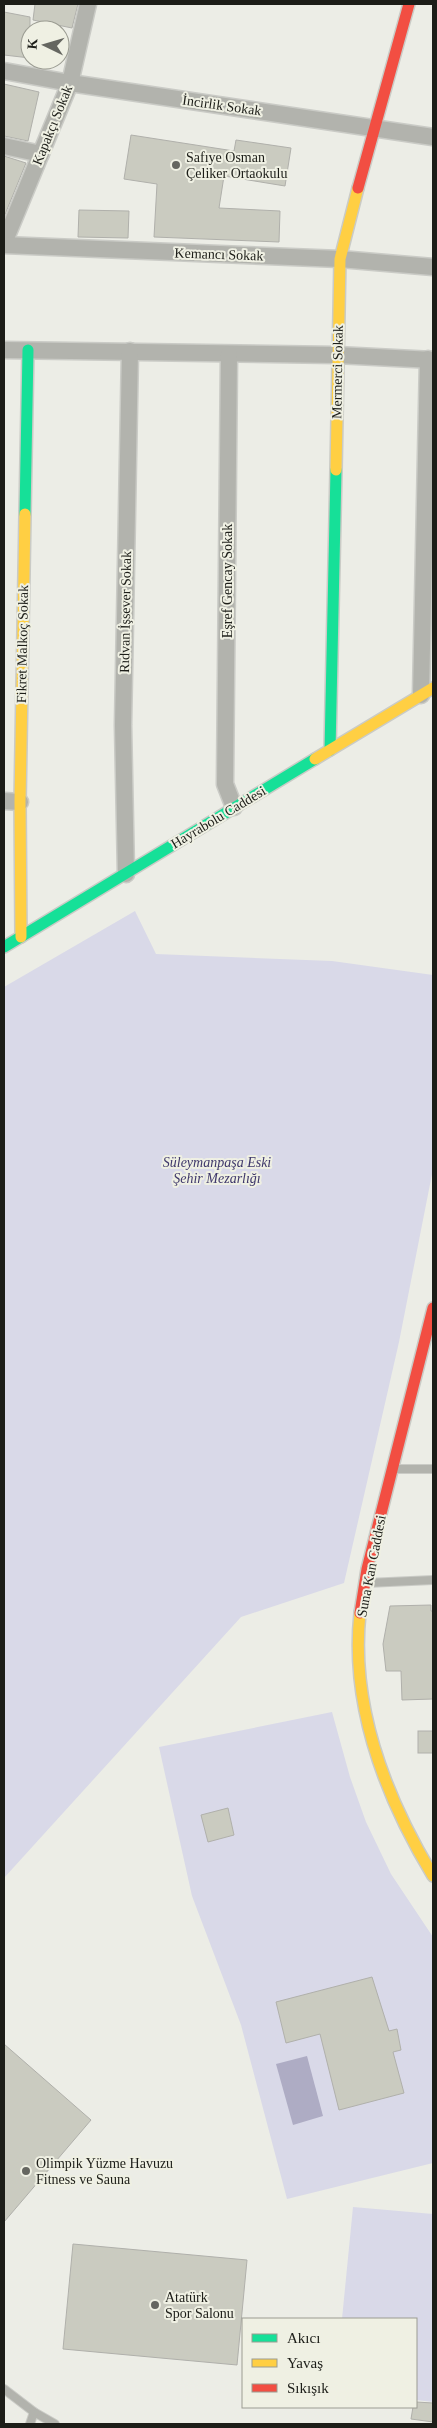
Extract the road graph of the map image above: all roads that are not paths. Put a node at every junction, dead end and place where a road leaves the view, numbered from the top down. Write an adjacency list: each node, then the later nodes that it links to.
1 (88, 4): 4 (street, Kapakçı Sokak)
2 (409, 4): 5 (street, Mermerci Sokak)
3 (4, 70): 4 (street, İncirlik Sokak)
4 (70, 83): 5 (street, İncirlik Sokak); 8 (street, Kapakçı Sokak)
5 (373, 128): 6 (street, İncirlik Sokak); 10 (street, Mermerci Sokak)
6 (433, 137)
7 (4, 146): 8 (street)
8 (41, 154): 9 (street, Kapakçı Sokak)
9 (4, 244): 10 (street, Kemancı Sokak)
10 (340, 259): 11 (street, Kemancı Sokak); 16 (street, Mermerci Sokak)
11 (433, 267)
12 (4, 350): 13 (street)
13 (28, 350): 14 (street); 21 (street, Fikret Malkoç Sokak)
14 (130, 351): 15 (street); 23 (street, Rıdvan İşsever Sokak)
15 (229, 354): 16 (street); 22 (street, Eşref Gencay Sokak)
16 (337, 355): 17 (street); 20 (street, Mermerci Sokak)
17 (431, 359): 18 (street)
18 (430, 462): 19 (street)
19 (427, 692): 20 (street, Hayrabolu Caddesi)
20 (330, 750): 22 (street, Hayrabolu Caddesi)
21 (12, 802): 24 (street, Fikret Malkoç Sokak)
22 (234, 807): 23 (street, Hayrabolu Caddesi)
23 (126, 874): 24 (street, Hayrabolu Caddesi)
24 (21, 937): 25 (street, Hayrabolu Caddesi)
25 (4, 947)
26 (433, 1308): 27 (street, Suna Kan Caddesi)
27 (393, 1469): 28 (lane); 30 (street, Suna Kan Caddesi)
28 (433, 1469)
29 (433, 1580): 30 (lane)
30 (365, 1583): 31 (street, Suna Kan Caddesi)
31 (433, 1876)
32 (4, 2390): 33 (lane)
33 (34, 2412): 34 (lane); 35 (lane)
34 (30, 2424)
35 (56, 2424)

